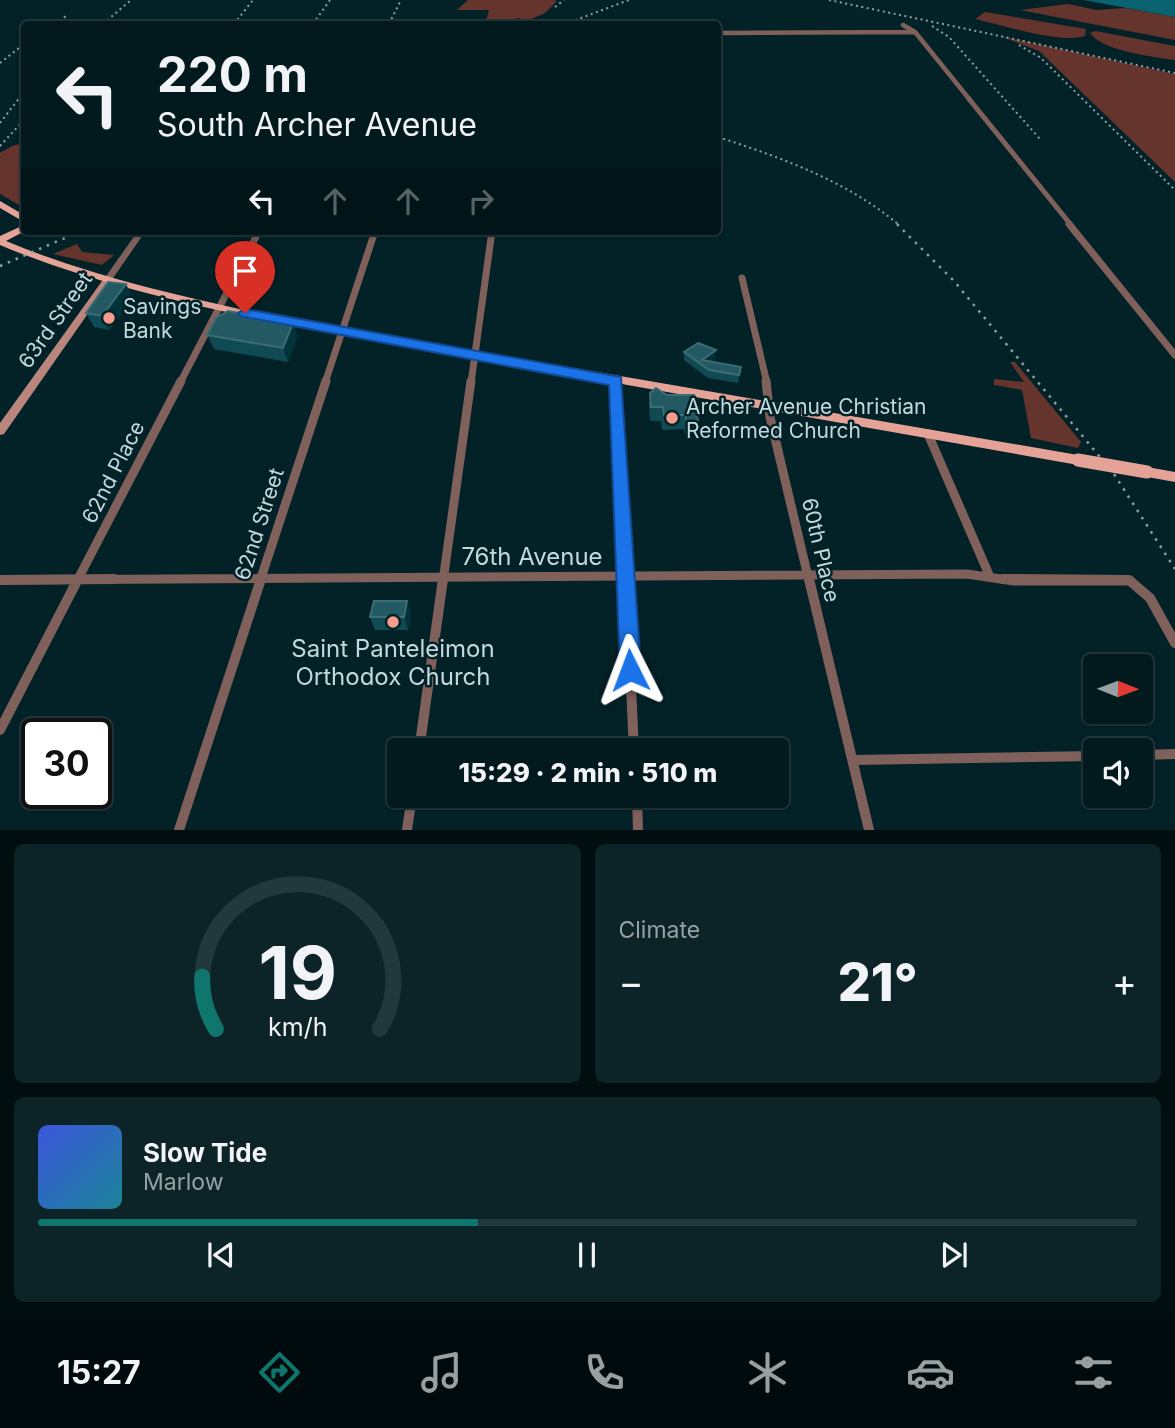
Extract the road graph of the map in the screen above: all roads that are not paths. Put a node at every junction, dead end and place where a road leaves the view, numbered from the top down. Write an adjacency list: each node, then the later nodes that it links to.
1 (903, 25): 2 (street)
2 (915, 32): 3 (street); 17 (street)
3 (721, 33)
4 (0, 204): 5 (main road)
5 (21, 217)
6 (21, 230): 11 (main road)
7 (139, 235): 13 (street, 63rd Street)
8 (256, 235): 14 (street, 62nd Place)
9 (374, 235): 15 (street, 62nd Street)
10 (491, 235): 16 (street)
11 (0, 241): 13 (main road)
12 (742, 278): 19 (street, 60th Place)
13 (108, 279): 14 (main road); 20 (main road, 63rd Street)
14 (218, 307): 15 (main road); 28 (street, 62nd Place)
15 (342, 332): 16 (main road); 27 (street, 62nd Street)
16 (474, 354): 18 (main road); 25 (street)
17 (1175, 355)
18 (616, 381): 19 (main road); 24 (street)
19 (770, 406): 21 (main road); 23 (street, 60th Place)
20 (0, 431)
21 (928, 434): 22 (main road, bridge); 26 (street)
22 (1175, 477)
23 (807, 575): 24 (street, 76th Avenue); 26 (street, 76th Avenue); 37 (street, 60th Place)
24 (625, 576): 25 (street, 76th Avenue); 33 (street)
25 (443, 577): 27 (street, 76th Avenue); 32 (street)
26 (990, 577): 30 (street, 76th Avenue)
27 (261, 578): 28 (street, 76th Avenue); 40 (street, 62nd Street)
28 (78, 579): 29 (street, 76th Avenue); 31 (street, 62nd Place)
29 (0, 580)
30 (1175, 643)
31 (0, 730)
32 (421, 738)
33 (633, 738)
34 (1175, 754): 35 (street)
35 (1153, 755)
36 (1083, 756): 37 (street)
37 (853, 760): 43 (street, 60th Place)
38 (410, 808): 41 (street)
39 (637, 808): 42 (street)
40 (179, 830)
41 (407, 830)
42 (638, 830)
43 (869, 830)

